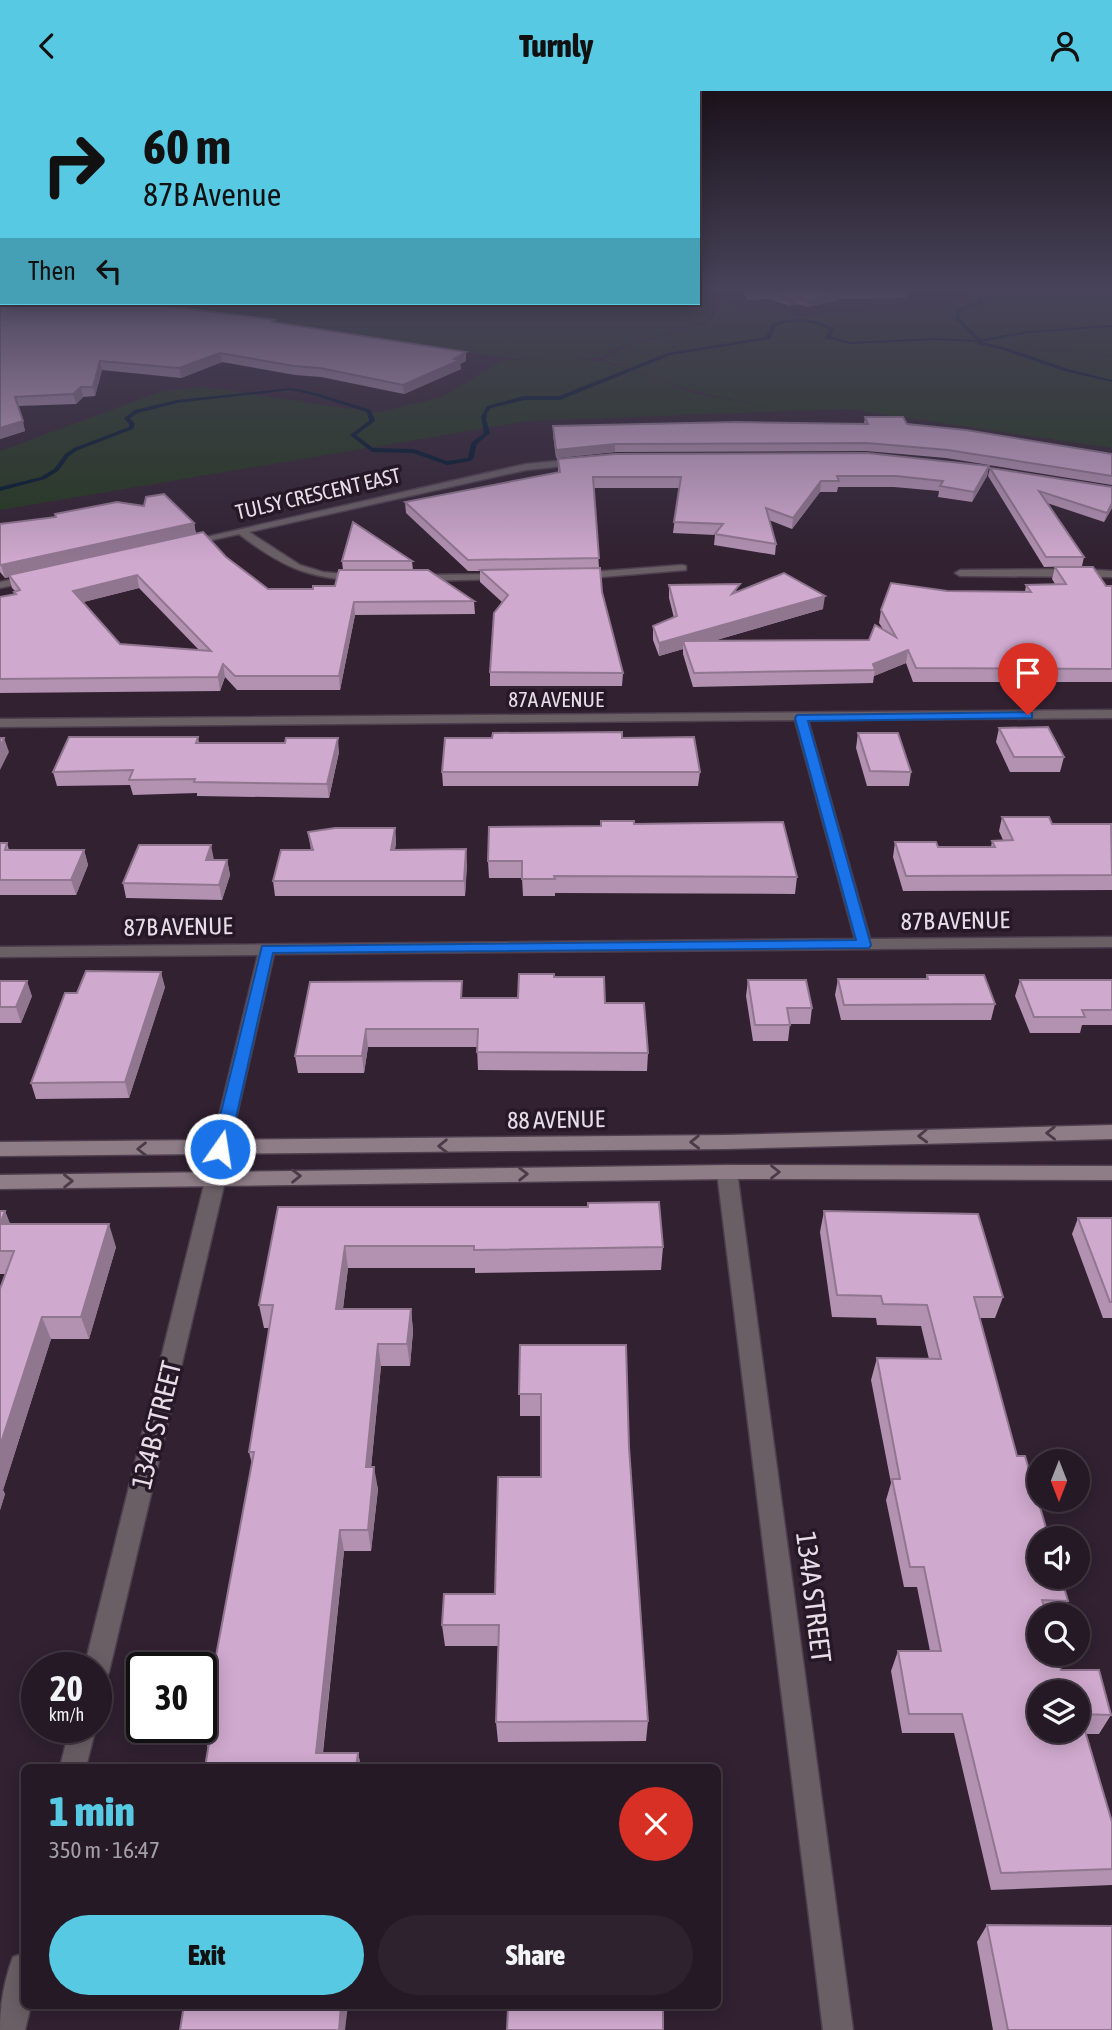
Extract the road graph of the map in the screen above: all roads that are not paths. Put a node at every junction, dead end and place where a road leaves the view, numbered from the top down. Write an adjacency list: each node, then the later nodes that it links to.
1 (590, 461): 2 (street, TULSY CRESCENT EAST)
2 (242, 531): 3 (street, TULSY CRESCENT EAST); 10 (street)
3 (176, 545)
4 (682, 568): 9 (street)
5 (960, 573): 6 (street)
6 (1112, 574)
7 (44, 575): 12 (street)
8 (518, 576): 11 (street)
9 (572, 576)
10 (372, 578)
11 (399, 578)
12 (0, 585)
13 (1112, 714): 14 (street, 87A AVENUE)
14 (801, 718): 15 (street, 87A AVENUE); 17 (street)
15 (0, 723)
16 (1112, 941): 17 (street, 87B AVENUE)
17 (864, 945): 18 (street, 87B AVENUE)
18 (267, 949): 19 (street, 87B AVENUE); 22 (street)
19 (0, 952)
20 (1112, 1132): 22 (main road, 88 AVENUE, one-way to 22)
21 (0, 1149): 22 (main road, 88 AVENUE, one-way to 21)
22 (220, 1149)
23 (727, 1172): 24 (main road, one-way to 24); 25 (main road, one-way to 23); 32 (street, 134A STREET)
24 (1112, 1173)
25 (216, 1177): 26 (main road, one-way to 25); 27 (street, 134B STREET)
26 (0, 1182)
27 (101, 1652)
28 (79, 1743): 29 (street)
29 (74, 1764)
30 (21, 1981): 31 (street)
31 (10, 2030)
32 (838, 2030)

